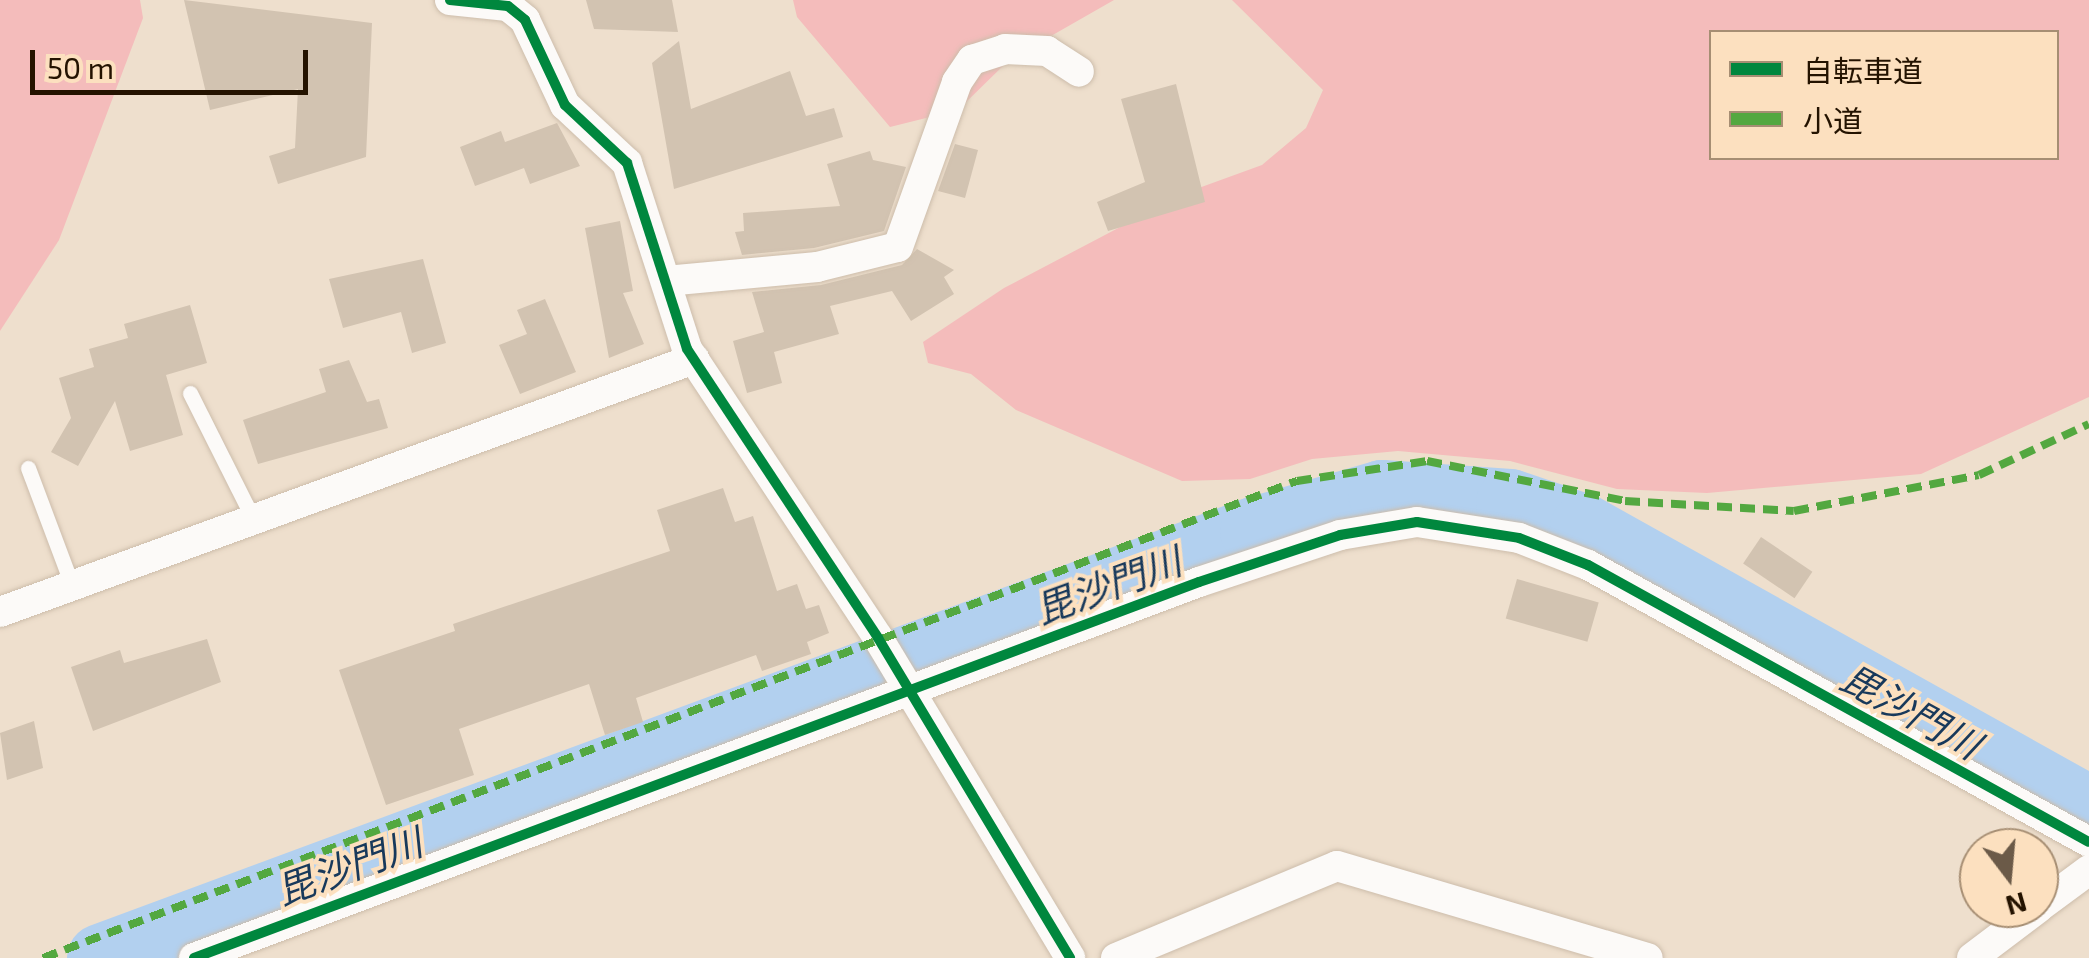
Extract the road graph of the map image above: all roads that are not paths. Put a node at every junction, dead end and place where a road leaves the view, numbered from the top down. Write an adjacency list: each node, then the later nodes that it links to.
1 (450, 0): 3 (street)
2 (1079, 72): 3 (street)
3 (666, 281): 4 (street)
4 (694, 358): 7 (street); 10 (street)
5 (190, 393): 7 (lane)
6 (28, 468): 8 (lane)
7 (253, 518): 8 (street)
8 (72, 585): 9 (street)
9 (0, 612)
10 (910, 693): 11 (street); 15 (street); 16 (street)
11 (2089, 842)
12 (2089, 870): 13 (street)
13 (2059, 892)
14 (2012, 928): 19 (street)
15 (194, 958)
16 (1070, 958)
17 (1116, 958): 18 (street)
18 (1648, 958)
19 (1972, 958)

